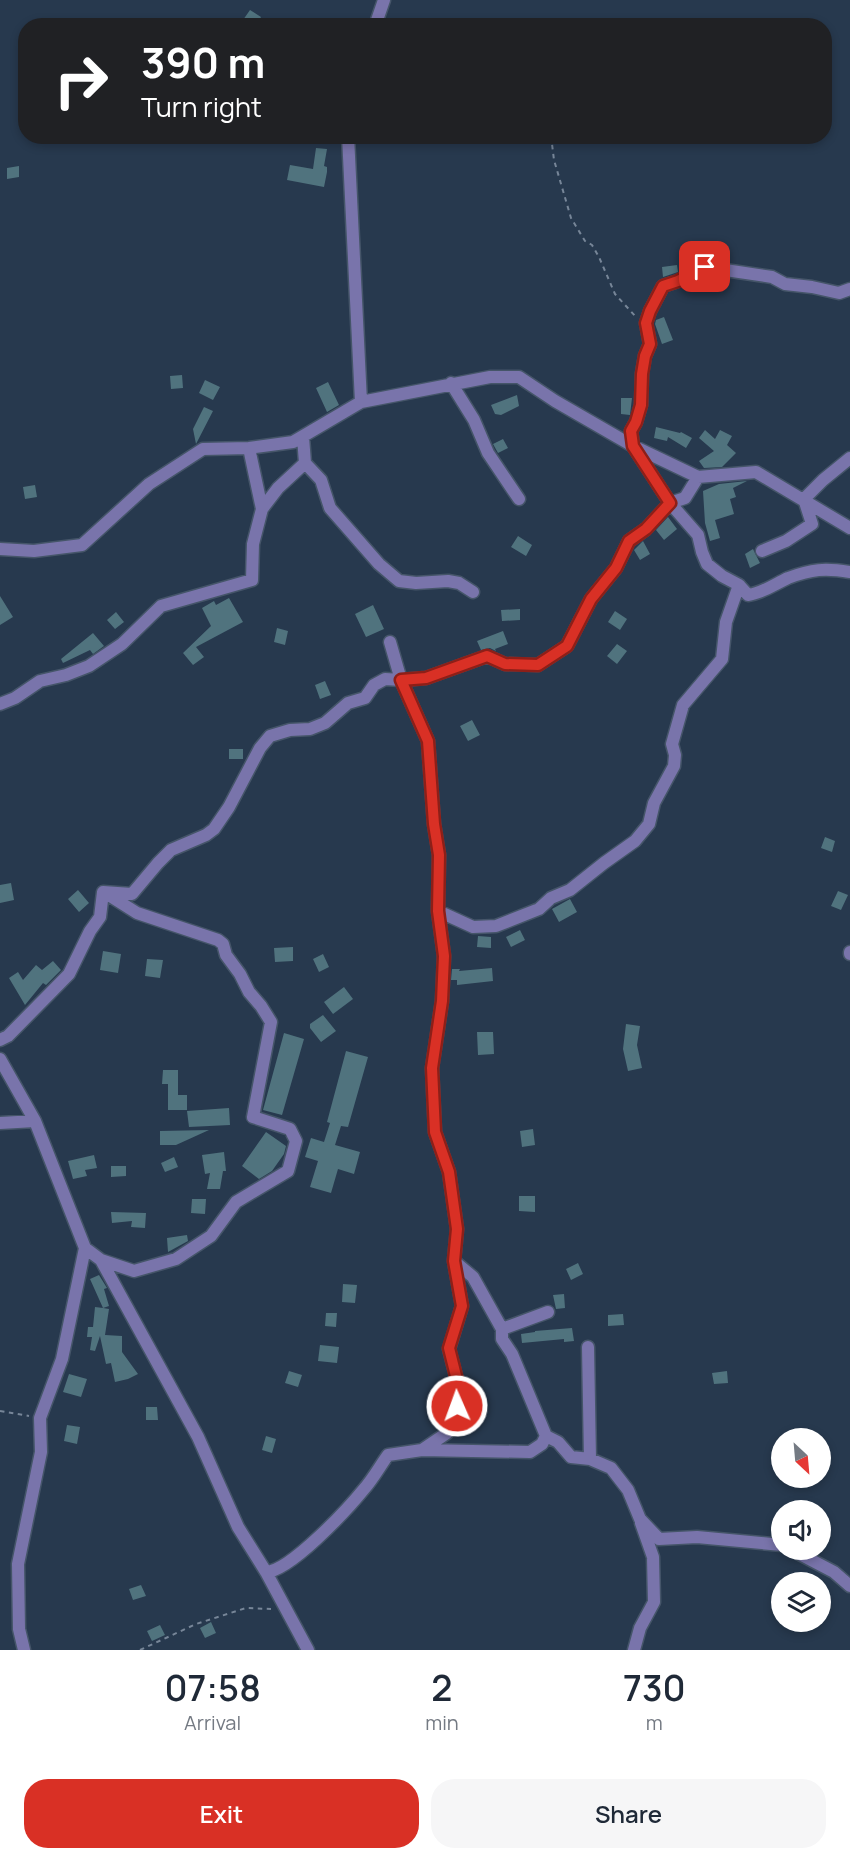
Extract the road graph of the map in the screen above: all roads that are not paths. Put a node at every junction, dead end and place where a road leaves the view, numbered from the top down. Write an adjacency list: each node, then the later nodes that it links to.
1 (384, 0): 2 (street)
2 (378, 18)
3 (348, 144): 6 (street)
4 (850, 289): 8 (street)
5 (452, 383): 6 (street); 8 (street); 13 (street)
6 (361, 402): 7 (street)
7 (303, 437): 9 (street); 11 (street)
8 (633, 446): 12 (street); 15 (street)
9 (249, 448): 16 (street); 18 (street)
10 (850, 458): 14 (street)
11 (305, 463): 16 (street); 22 (street)
12 (698, 477): 14 (street); 15 (street)
13 (519, 499)
14 (804, 500): 17 (street); 19 (street)
15 (670, 503): 21 (street); 24 (street)
16 (262, 509): 25 (street)
17 (850, 528)
18 (0, 549)
19 (762, 550)
20 (850, 572): 21 (street)
21 (739, 585): 27 (street)
22 (473, 592)
23 (390, 642): 24 (street)
24 (401, 680): 26 (street); 27 (street)
25 (0, 704)
26 (103, 892): 28 (street); 33 (street)
27 (438, 911): 34 (street)
28 (0, 1040)
29 (0, 1059): 30 (street)
30 (35, 1121): 31 (street); 32 (street)
31 (0, 1123)
32 (85, 1248): 33 (street); 46 (street)
33 (102, 1260): 44 (street)
34 (454, 1261): 36 (street); 39 (street)
35 (548, 1312): 36 (street)
36 (502, 1329): 38 (street)
37 (588, 1347): 40 (street)
38 (546, 1436): 39 (street); 40 (street)
39 (422, 1450): 44 (street)
40 (590, 1459): 41 (street)
41 (640, 1519): 42 (street); 48 (street)
42 (771, 1544)
43 (811, 1560): 45 (street)
44 (266, 1572): 47 (street)
45 (850, 1586)
46 (24, 1650)
47 (308, 1650)
48 (634, 1650)

